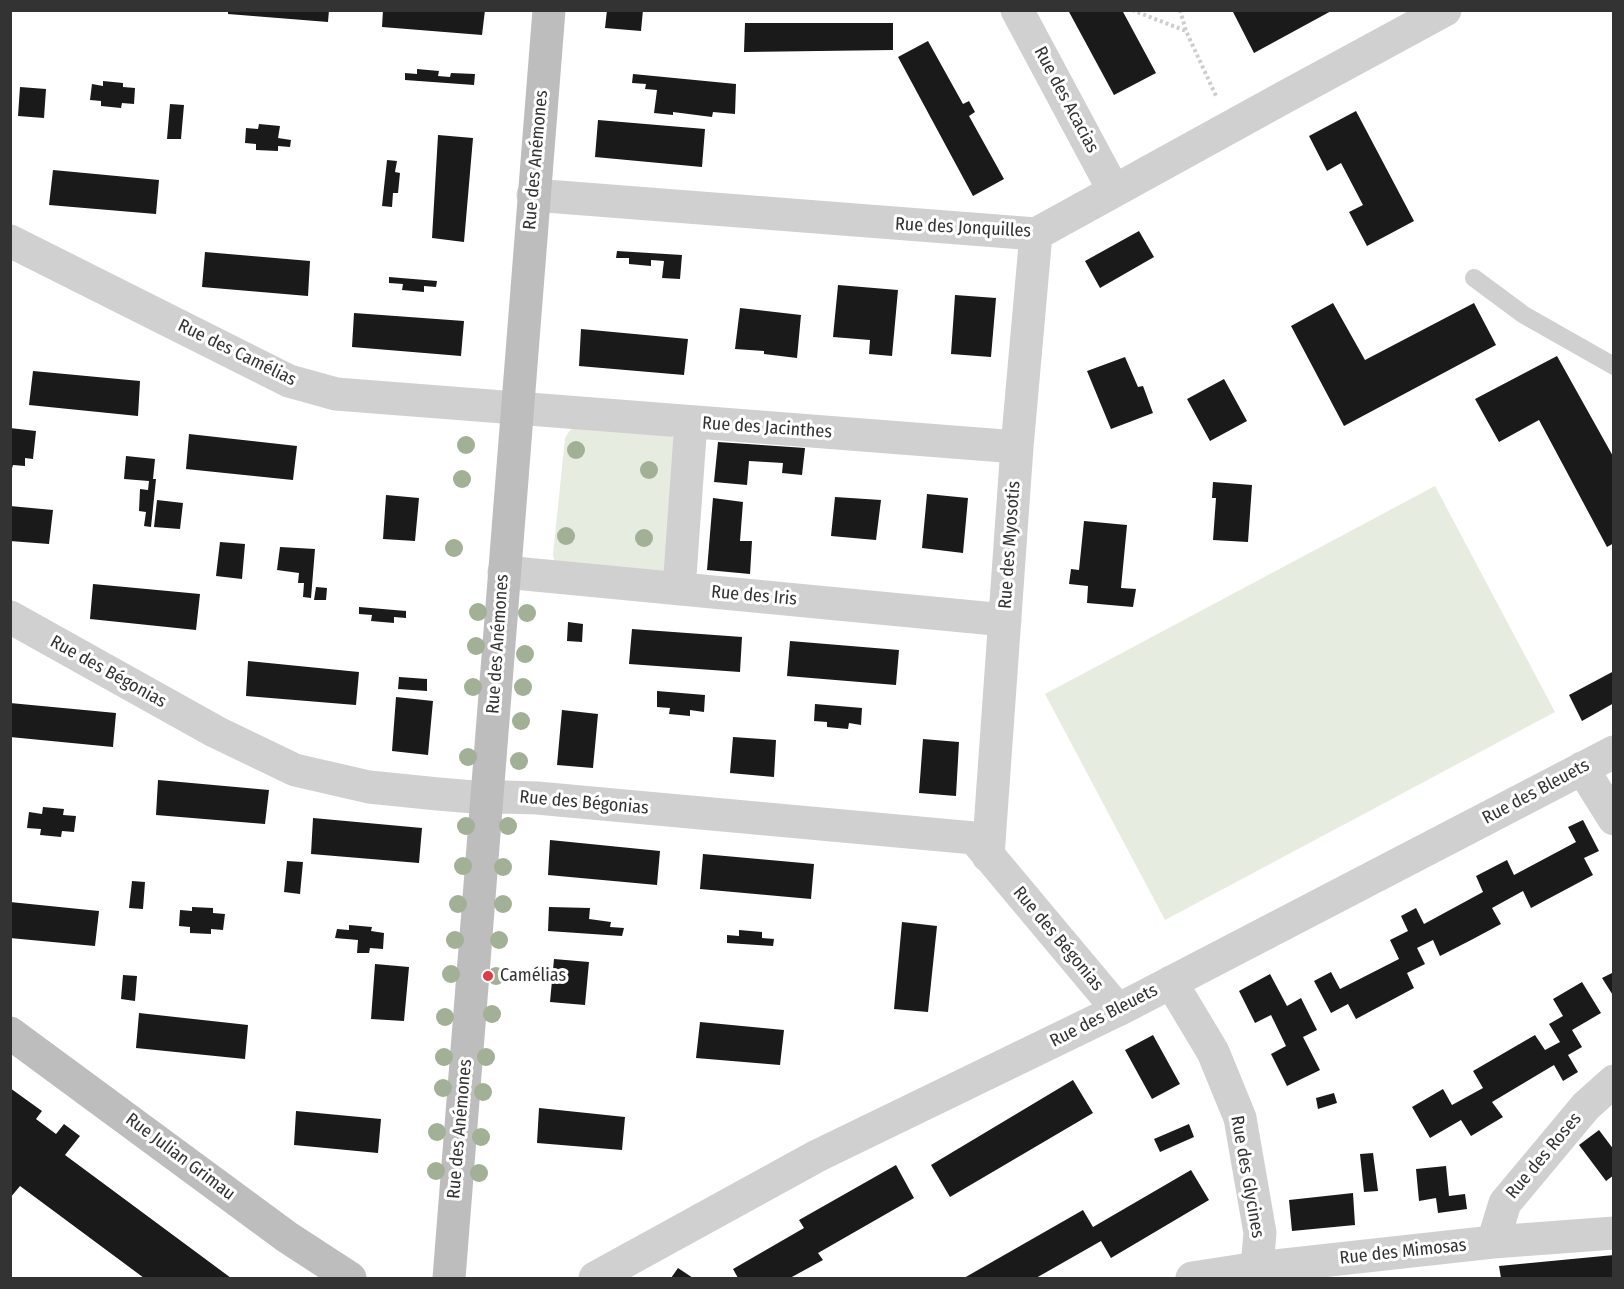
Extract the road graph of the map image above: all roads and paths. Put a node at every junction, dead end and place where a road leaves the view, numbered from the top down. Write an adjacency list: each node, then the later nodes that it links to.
1 (549, 10): 9 (street, Rue des Anémones)
2 (1017, 10): 8 (street, Rue des Acacias)
3 (1132, 10): 6 (path)
4 (1180, 10): 6 (path)
5 (1445, 10): 7 (street, Rue des Jonquilles)
6 (1186, 31): 7 (path)
7 (1230, 127): 8 (street, Rue des Jonquilles)
8 (1114, 191): 10 (street, Rue des Jonquilles)
9 (534, 195): 10 (street, Rue des Jonquilles); 14 (street, Rue des Anémones)
10 (1036, 234): 16 (street, Rue des Myosotis)
11 (10, 241): 14 (street, Rue des Camélias)
12 (1474, 278): 13 (lane)
13 (1614, 366)
14 (516, 409): 15 (street, Rue des Jacinthes); 17 (street, Rue des Anémones)
15 (691, 422): 16 (street, Rue des Jacinthes); 18 (street)
16 (1017, 447): 20 (street, Rue des Myosotis)
17 (504, 572): 18 (street, Rue des Iris); 23 (street, Rue des Anémones)
18 (679, 589): 20 (street, Rue des Iris)
19 (10, 617): 23 (street, Rue des Bégonias)
20 (1005, 620): 25 (street, Rue des Myosotis)
21 (1614, 752): 22 (street, Rue des Bleuets)
22 (1582, 768): 24 (street); 26 (street, Rue des Bleuets)
23 (486, 798): 25 (street, Rue des Bégonias); 34 (street, Rue des Anémones)
24 (1614, 819)
25 (988, 856): 27 (street, Rue des Bégonias)
26 (1171, 982): 27 (street, Rue des Bleuets); 32 (street, Rue des Glycines)
27 (1118, 1010): 35 (street, Rue des Bleuets)
28 (10, 1033): 33 (street, Rue Julian Grimau)
29 (1614, 1081): 31 (street, Rue des Roses)
30 (1614, 1233): 31 (street, Rue des Mimosas)
31 (1493, 1242): 32 (street, Rue des Mimosas)
32 (1256, 1273): 36 (street, Rue des Mimosas)
33 (351, 1278)
34 (449, 1278)
35 (595, 1278)
36 (1192, 1278)

